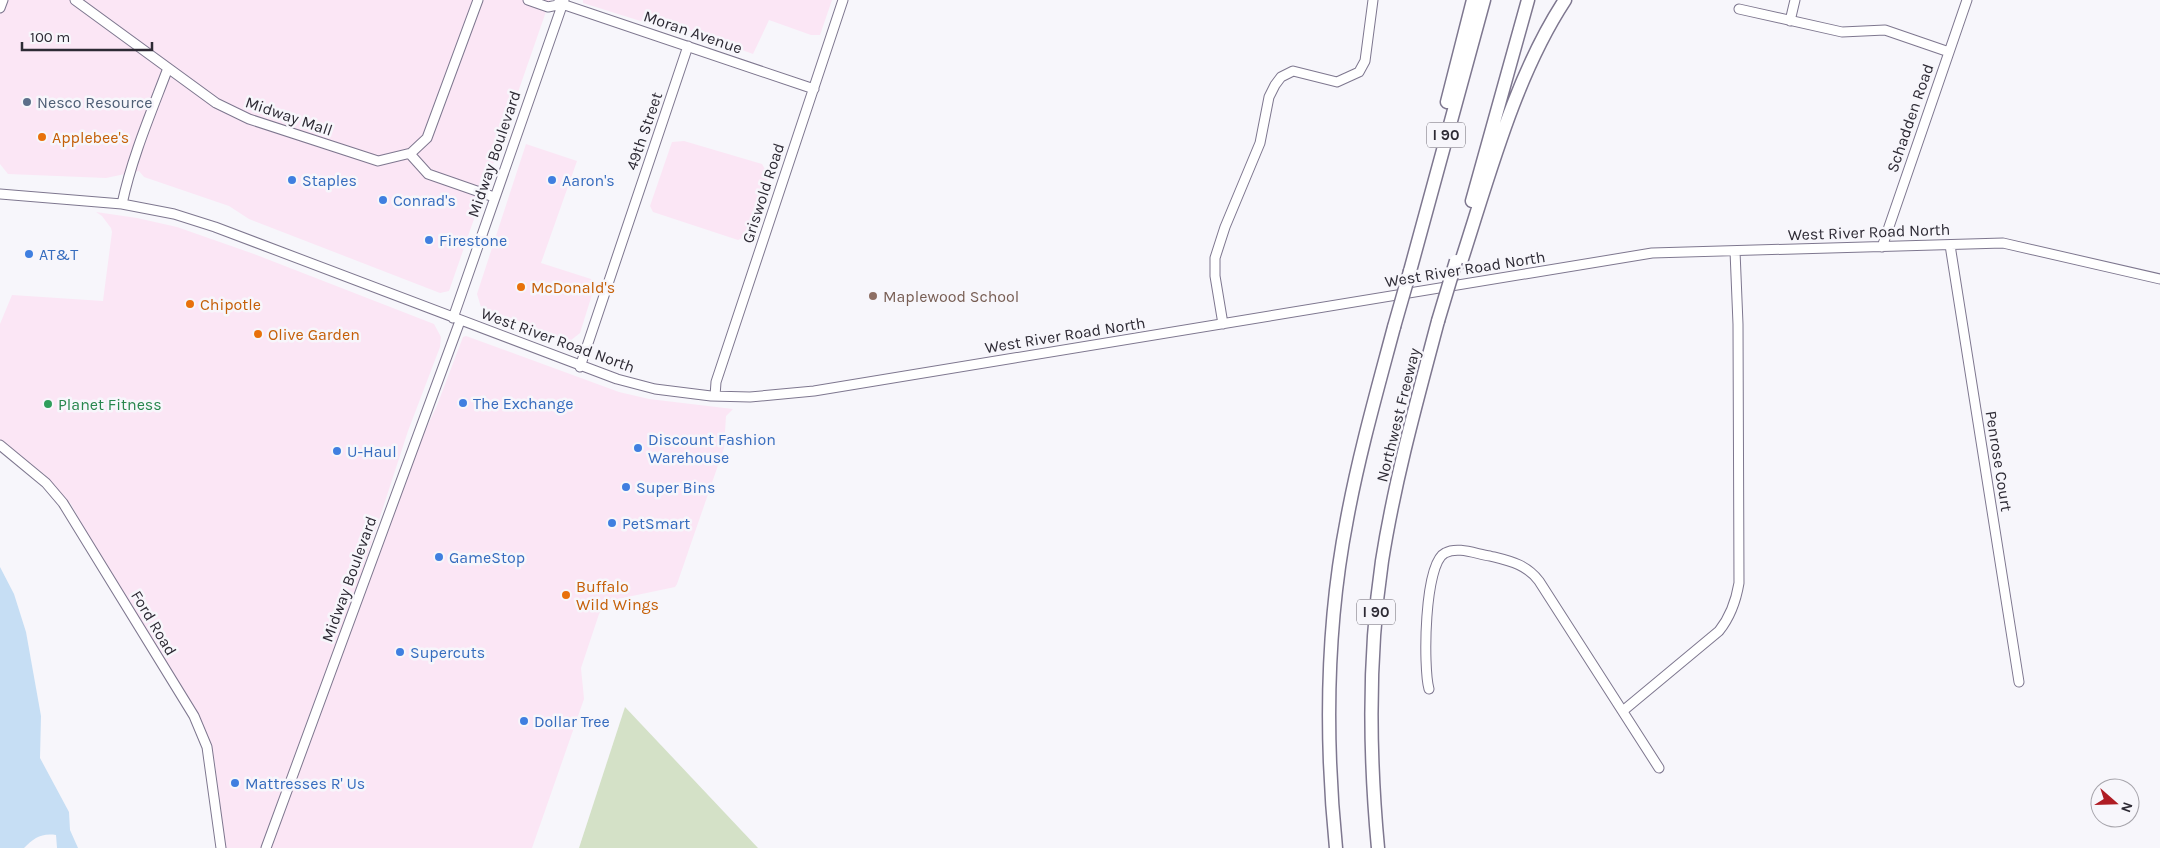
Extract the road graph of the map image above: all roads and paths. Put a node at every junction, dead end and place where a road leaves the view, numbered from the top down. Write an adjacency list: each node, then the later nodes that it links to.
1 (3, 0): 14 (street)
2 (75, 0): 19 (street, Midway Mall)
3 (478, 0): 21 (street)
4 (528, 0): 13 (street, Moran Avenue)
5 (843, 0): 20 (street, Griswold Road)
6 (1373, 0): 32 (street)
7 (1473, 0): 25 (highway)
8 (1484, 0): 25 (highway, Northwest Freeway / I 90)
9 (1528, 0): 29 (highway, I 90)
10 (1565, 0): 29 (highway)
11 (1795, 0): 16 (street)
12 (1967, 0): 18 (street, Schadden Road)
13 (561, 1): 17 (street, Moran Avenue); 23 (street, Midway Boulevard)
14 (0, 8)
15 (1739, 9): 16 (street)
16 (1790, 21): 18 (street)
17 (688, 46): 20 (street, Moran Avenue); 33 (street, 49th Street)
18 (1949, 52): 27 (street, Schadden Road)
19 (168, 68): 21 (street, Midway Mall); 24 (street)
20 (814, 89): 34 (street, Griswold Road)
21 (410, 154): 23 (street)
22 (0, 194): 24 (street, West River Road North)
23 (494, 197): 31 (street, Midway Boulevard)
24 (122, 204): 31 (street, West River Road North)
25 (1425, 213): 42 (highway, Northwest Freeway / I 90, bridge)
26 (1950, 245): 27 (street, West River Road North); 30 (street, West River Road North); 36 (street, Penrose Court)
27 (1882, 247): 28 (street, West River Road North)
28 (1735, 251): 32 (street, West River Road North); 38 (street)
29 (1458, 262): 43 (highway, Northwest Freeway / I 90)
30 (2160, 279)
31 (456, 320): 33 (street, West River Road North); 41 (street, Midway Boulevard)
32 (1224, 324): 34 (street, West River Road North)
33 (580, 367): 34 (street, West River Road North)
34 (715, 396)
35 (0, 445): 40 (street, Ford Road)
36 (2019, 682)
37 (1429, 690): 38 (street)
38 (1624, 710): 39 (street)
39 (1659, 768)
40 (221, 848)
41 (266, 848)
42 (1336, 848)
43 (1378, 848)

